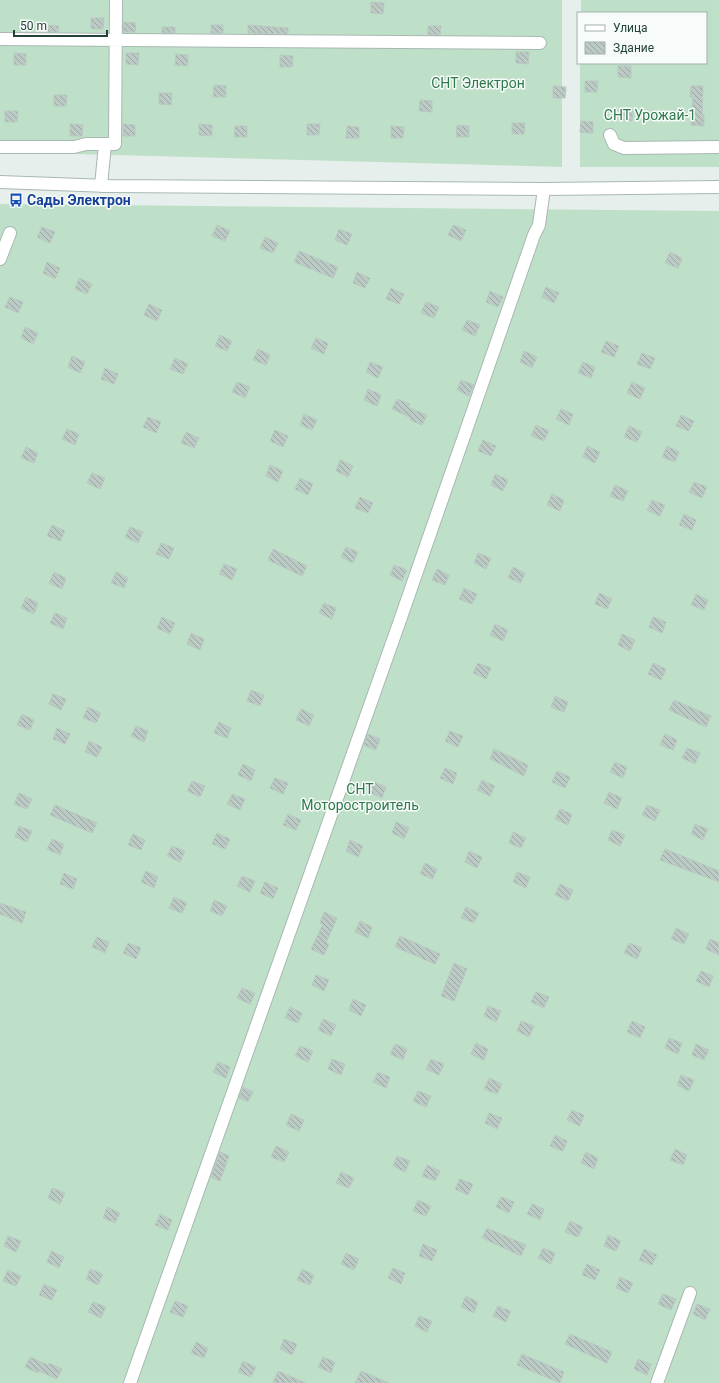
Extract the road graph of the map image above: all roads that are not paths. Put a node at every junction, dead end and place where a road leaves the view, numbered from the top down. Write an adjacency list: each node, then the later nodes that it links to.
1 (116, 0): 3 (street)
2 (0, 39): 3 (street)
3 (115, 40): 4 (street); 6 (street)
4 (540, 43)
5 (610, 135): 8 (street)
6 (104, 144): 7 (street); 10 (street)
7 (0, 147)
8 (719, 147)
9 (0, 182): 10 (street)
10 (101, 186): 12 (street)
11 (719, 187): 12 (street)
12 (544, 189): 16 (street)
13 (10, 233): 14 (street)
14 (0, 259)
15 (690, 1293): 17 (street)
16 (130, 1383)
17 (657, 1383)

